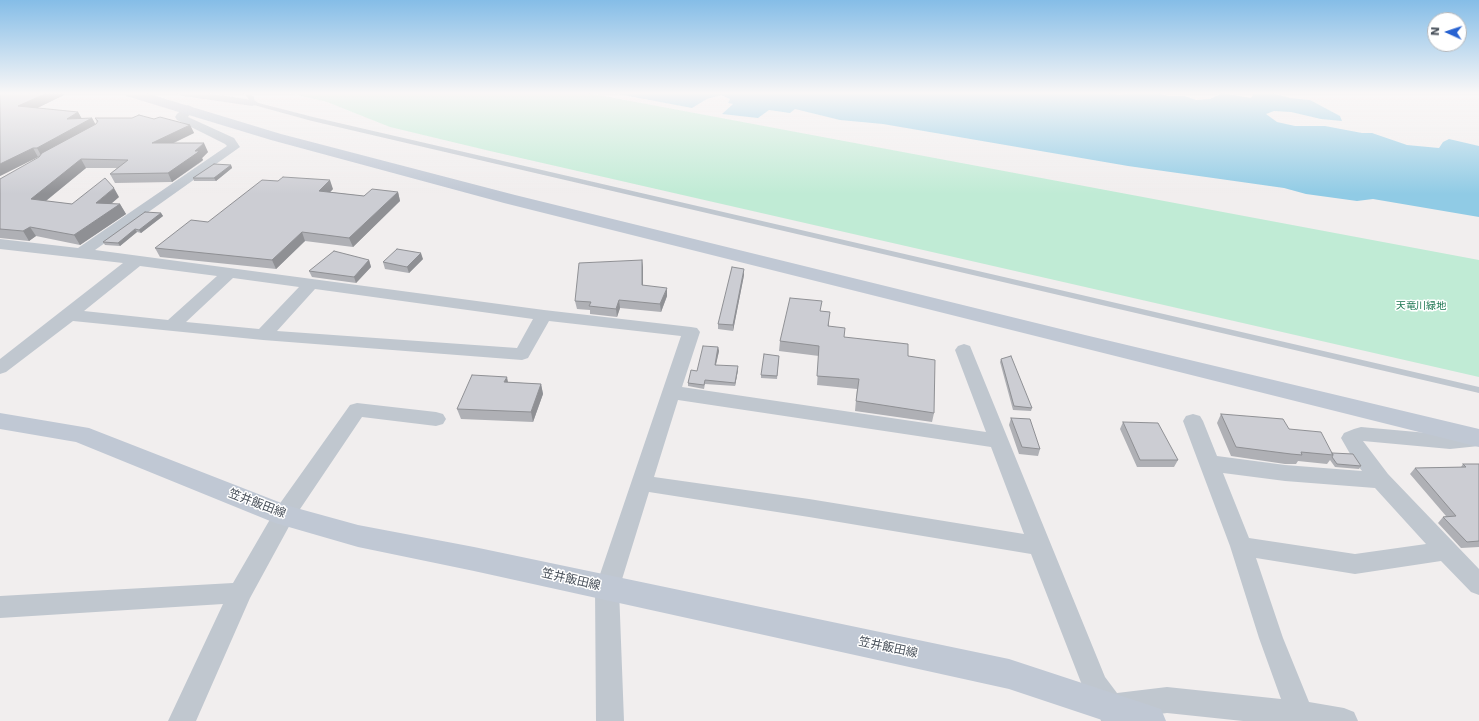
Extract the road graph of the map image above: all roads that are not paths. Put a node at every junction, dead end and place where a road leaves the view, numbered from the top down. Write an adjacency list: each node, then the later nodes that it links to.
1 (199, 127): 5 (street)
2 (250, 127): 20 (street)
3 (344, 127): 15 (lane)
4 (0, 244): 5 (street)
5 (81, 253): 6 (street)
6 (136, 261): 7 (street); 9 (street)
7 (229, 273): 8 (street); 11 (street)
8 (312, 283): 10 (street); 12 (street)
9 (68, 315): 11 (street); 14 (street)
10 (544, 315): 12 (street); 16 (street)
11 (173, 325): 12 (street)
12 (262, 335)
13 (964, 350): 21 (street)
14 (0, 368)
15 (1479, 390)
16 (670, 392): 21 (street); 24 (street)
17 (436, 419): 25 (street)
18 (0, 421): 25 (street, 笠井飯田線)
19 (1193, 422): 22 (street)
20 (1479, 438): 23 (street)
21 (999, 441): 26 (street)
22 (1209, 463): 23 (street); 27 (street)
23 (1381, 480): 28 (street)
24 (641, 483): 26 (street); 30 (street)
25 (284, 515): 30 (street, 笠井飯田線); 31 (street)
26 (1039, 546): 33 (street)
27 (1241, 546): 28 (street); 34 (street)
28 (1446, 551): 29 (street)
29 (1479, 585)
30 (607, 588): 33 (street, 笠井飯田線); 36 (street)
31 (240, 593): 32 (street); 35 (street)
32 (0, 607)
33 (1113, 714): 34 (street); 37 (street, 笠井飯田線)
34 (1300, 714): 38 (street)
35 (182, 721)
36 (610, 721)
37 (1149, 721)
38 (1344, 721)

